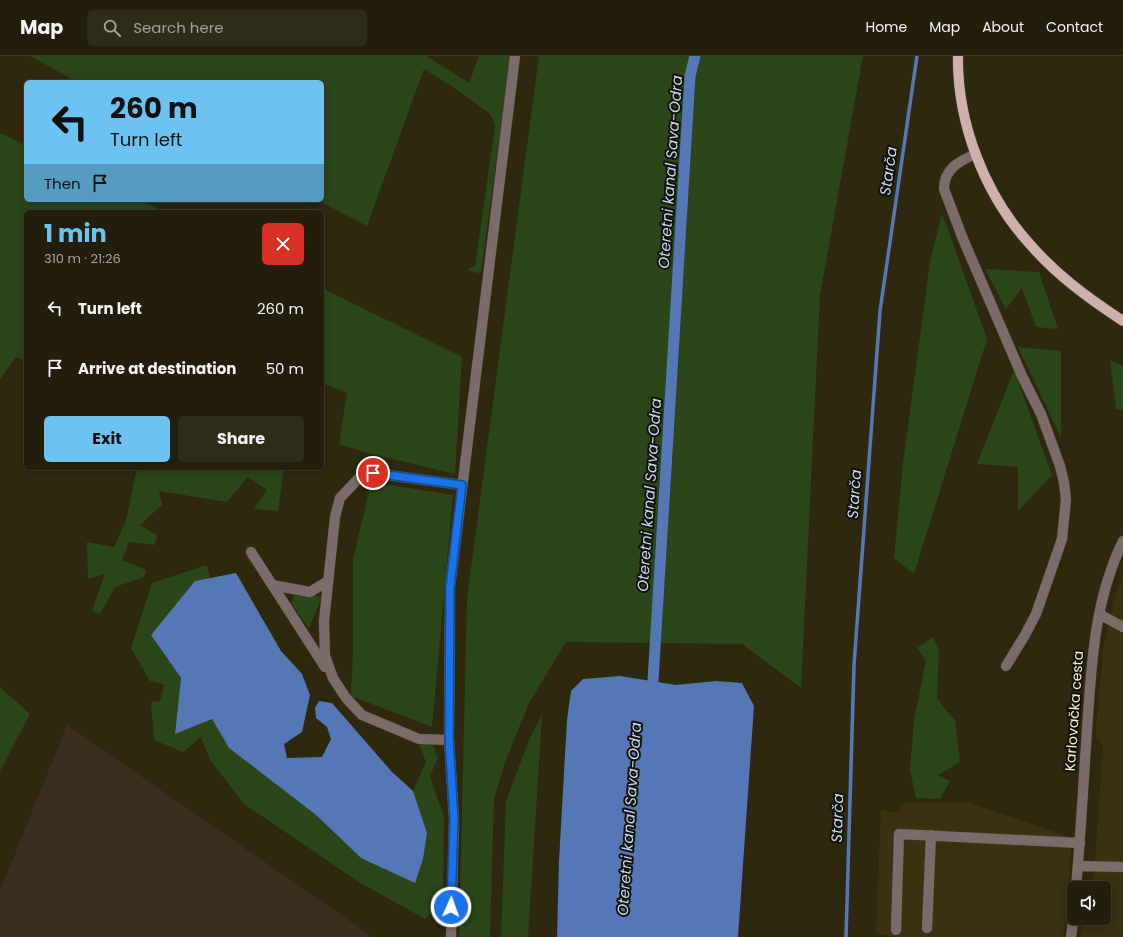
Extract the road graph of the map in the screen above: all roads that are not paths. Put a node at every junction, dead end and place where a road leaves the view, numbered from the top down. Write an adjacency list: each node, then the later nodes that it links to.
1 (515, 56): 5 (street)
2 (958, 56): 3 (main road)
3 (976, 154): 4 (main road); 12 (street)
4 (1123, 321)
5 (462, 485): 8 (street); 14 (street)
6 (1123, 541): 10 (street, Karlovačka cesta)
7 (251, 552): 9 (street)
8 (328, 581): 9 (street); 13 (street)
9 (272, 585): 13 (street)
10 (1099, 614): 11 (street); 16 (street, Karlovačka cesta)
11 (1123, 627)
12 (1006, 666)
13 (333, 678): 14 (street)
14 (449, 740): 23 (street)
15 (931, 835): 16 (street); 21 (street); 22 (street)
16 (1080, 843): 17 (street, Karlovačka cesta)
17 (1078, 866): 18 (street); 19 (street, Karlovačka cesta)
18 (1123, 867)
19 (1077, 881)
20 (1073, 925): 24 (street)
21 (927, 928)
22 (896, 930)
23 (451, 937)
24 (1071, 937)

